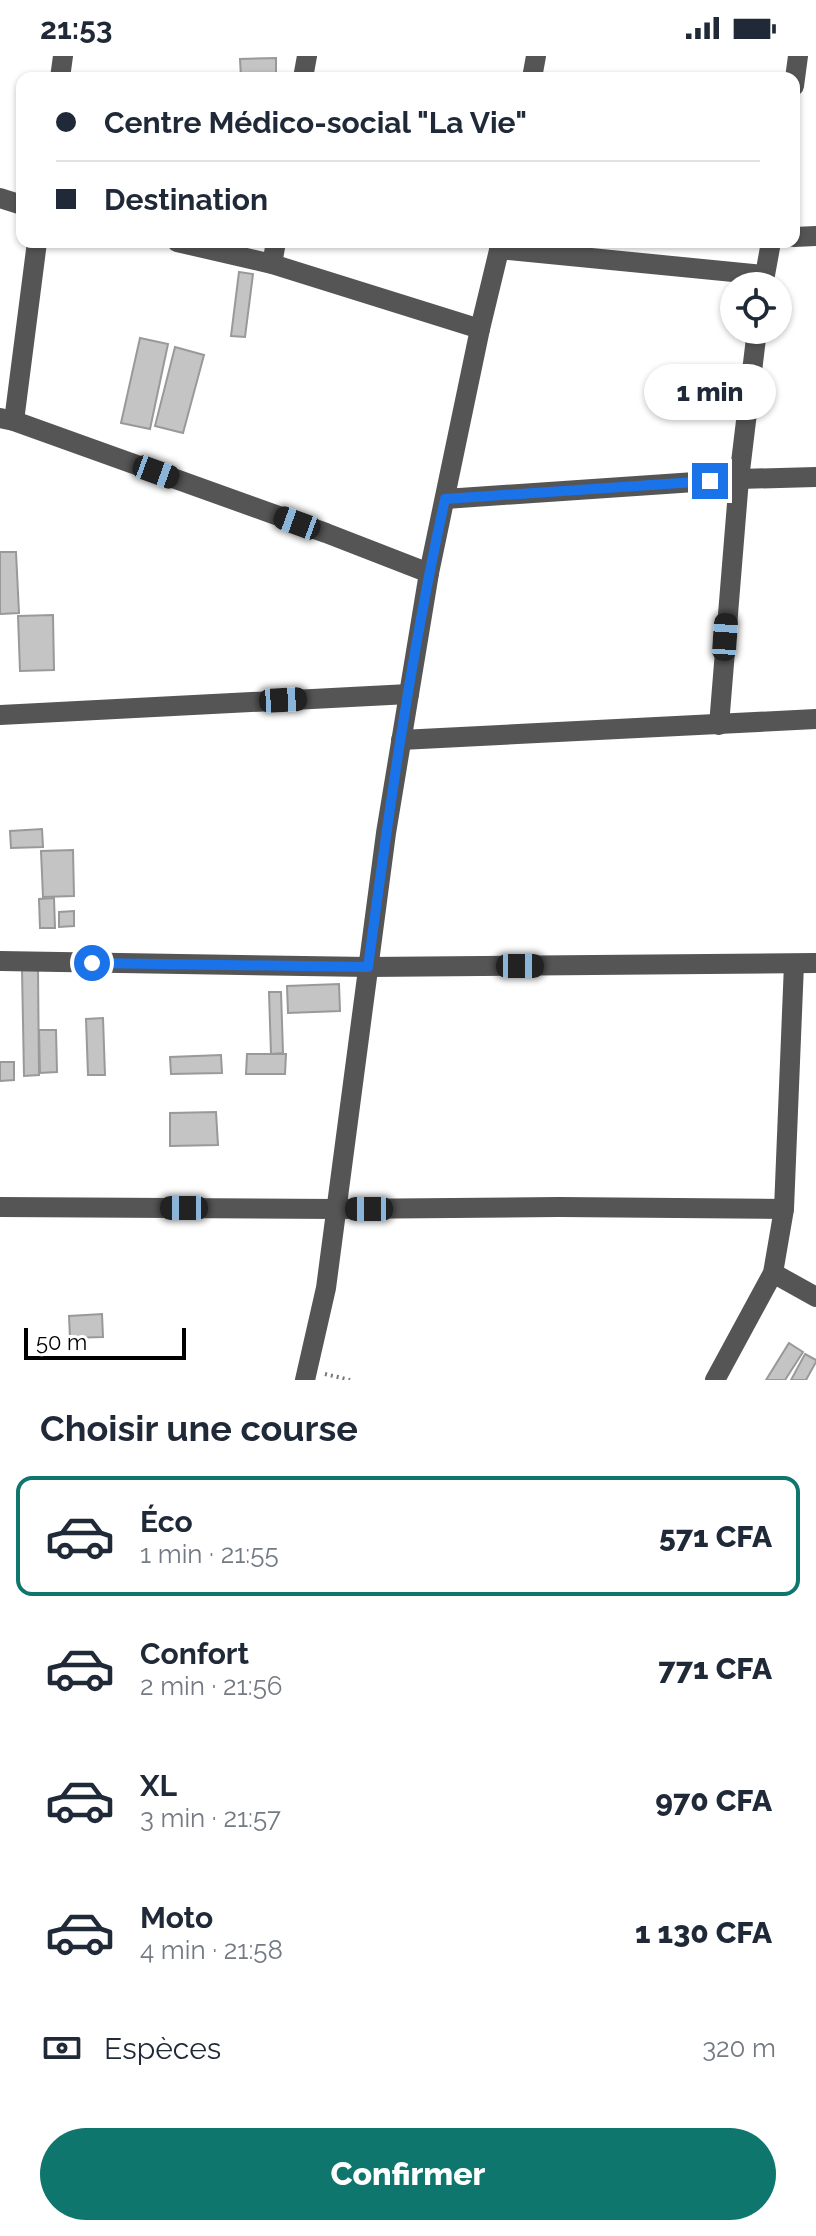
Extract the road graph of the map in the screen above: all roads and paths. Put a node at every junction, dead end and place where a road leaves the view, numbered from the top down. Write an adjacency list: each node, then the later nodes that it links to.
1 (36, 248): 12 (street)
2 (203, 248): 7 (street)
3 (275, 248): 7 (street)
4 (499, 248): 10 (street)
5 (522, 248): 9 (street)
6 (770, 248): 8 (street)
7 (272, 264): 10 (street)
8 (765, 272)
9 (720, 275)
10 (480, 329): 15 (street)
11 (755, 344): 14 (street)
12 (7, 419): 16 (street)
13 (816, 477): 14 (street)
14 (739, 479): 15 (street); 20 (street)
15 (445, 499): 16 (street)
16 (429, 573): 17 (street)
17 (409, 694): 18 (street); 21 (street)
18 (0, 715)
19 (816, 719): 20 (street)
20 (719, 725): 21 (street)
21 (401, 740): 25 (street)
22 (0, 961): 25 (street)
23 (816, 963): 24 (street)
24 (794, 964): 25 (street); 28 (street)
25 (368, 967): 27 (street)
26 (0, 1207): 27 (street)
27 (337, 1209): 28 (street); 31 (street)
28 (784, 1209): 29 (street)
29 (773, 1273): 30 (street); 32 (street)
30 (816, 1297)
31 (305, 1380)
32 (715, 1380)

